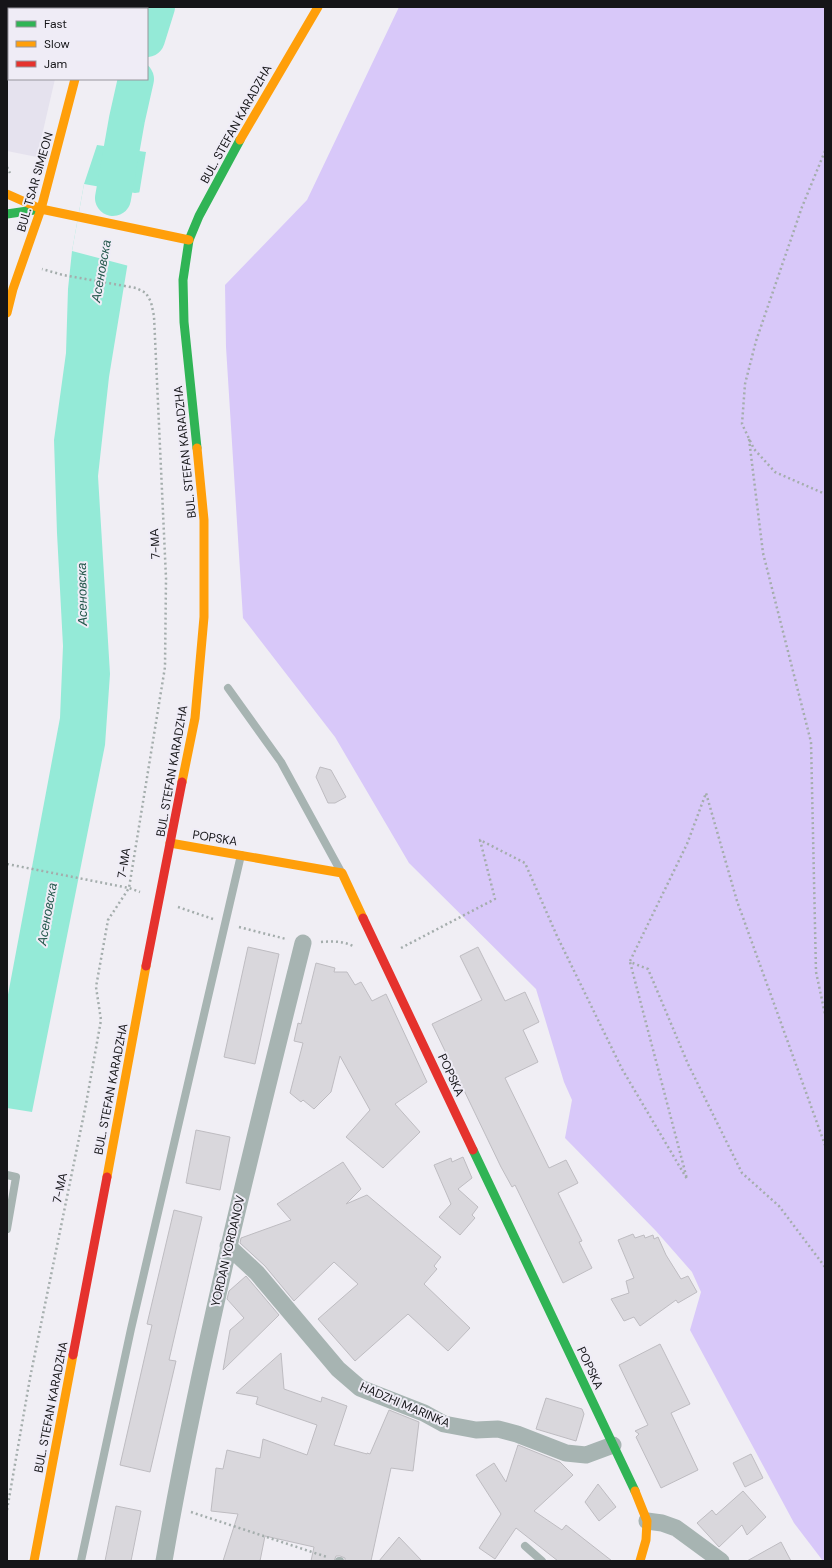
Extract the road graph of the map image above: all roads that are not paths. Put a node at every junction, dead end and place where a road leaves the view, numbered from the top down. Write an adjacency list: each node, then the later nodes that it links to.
1 (318, 7): 6 (main road, BUL. STEFAN KARADZHA)
2 (75, 80): 4 (main road, BUL. TSAR SIMEON)
3 (7, 194): 4 (main road)
4 (41, 209): 5 (main road); 6 (main road); 7 (main road, BUL. TSAR SIMEON)
5 (7, 214)
6 (189, 240): 9 (main road, BUL. STEFAN KARADZHA)
7 (7, 313)
8 (228, 688): 11 (lane)
9 (170, 843): 10 (main road, POPSKA); 19 (main road, BUL. STEFAN KARADZHA)
10 (241, 855): 11 (main road, POPSKA); 20 (lane)
11 (342, 873): 16 (main road, POPSKA)
12 (303, 943): 15 (street, YORDAN YORDANOV)
13 (7, 1175): 14 (lane)
14 (7, 1229)
15 (228, 1246): 16 (street, HADZHI MARINKA); 21 (street, YORDAN YORDANOV)
16 (613, 1445): 17 (main road, POPSKA)
17 (647, 1521): 23 (main road); 24 (street)
18 (525, 1546): 22 (lane)
19 (34, 1561)
20 (81, 1561)
21 (164, 1561)
22 (542, 1561)
23 (640, 1561)
24 (721, 1561)

